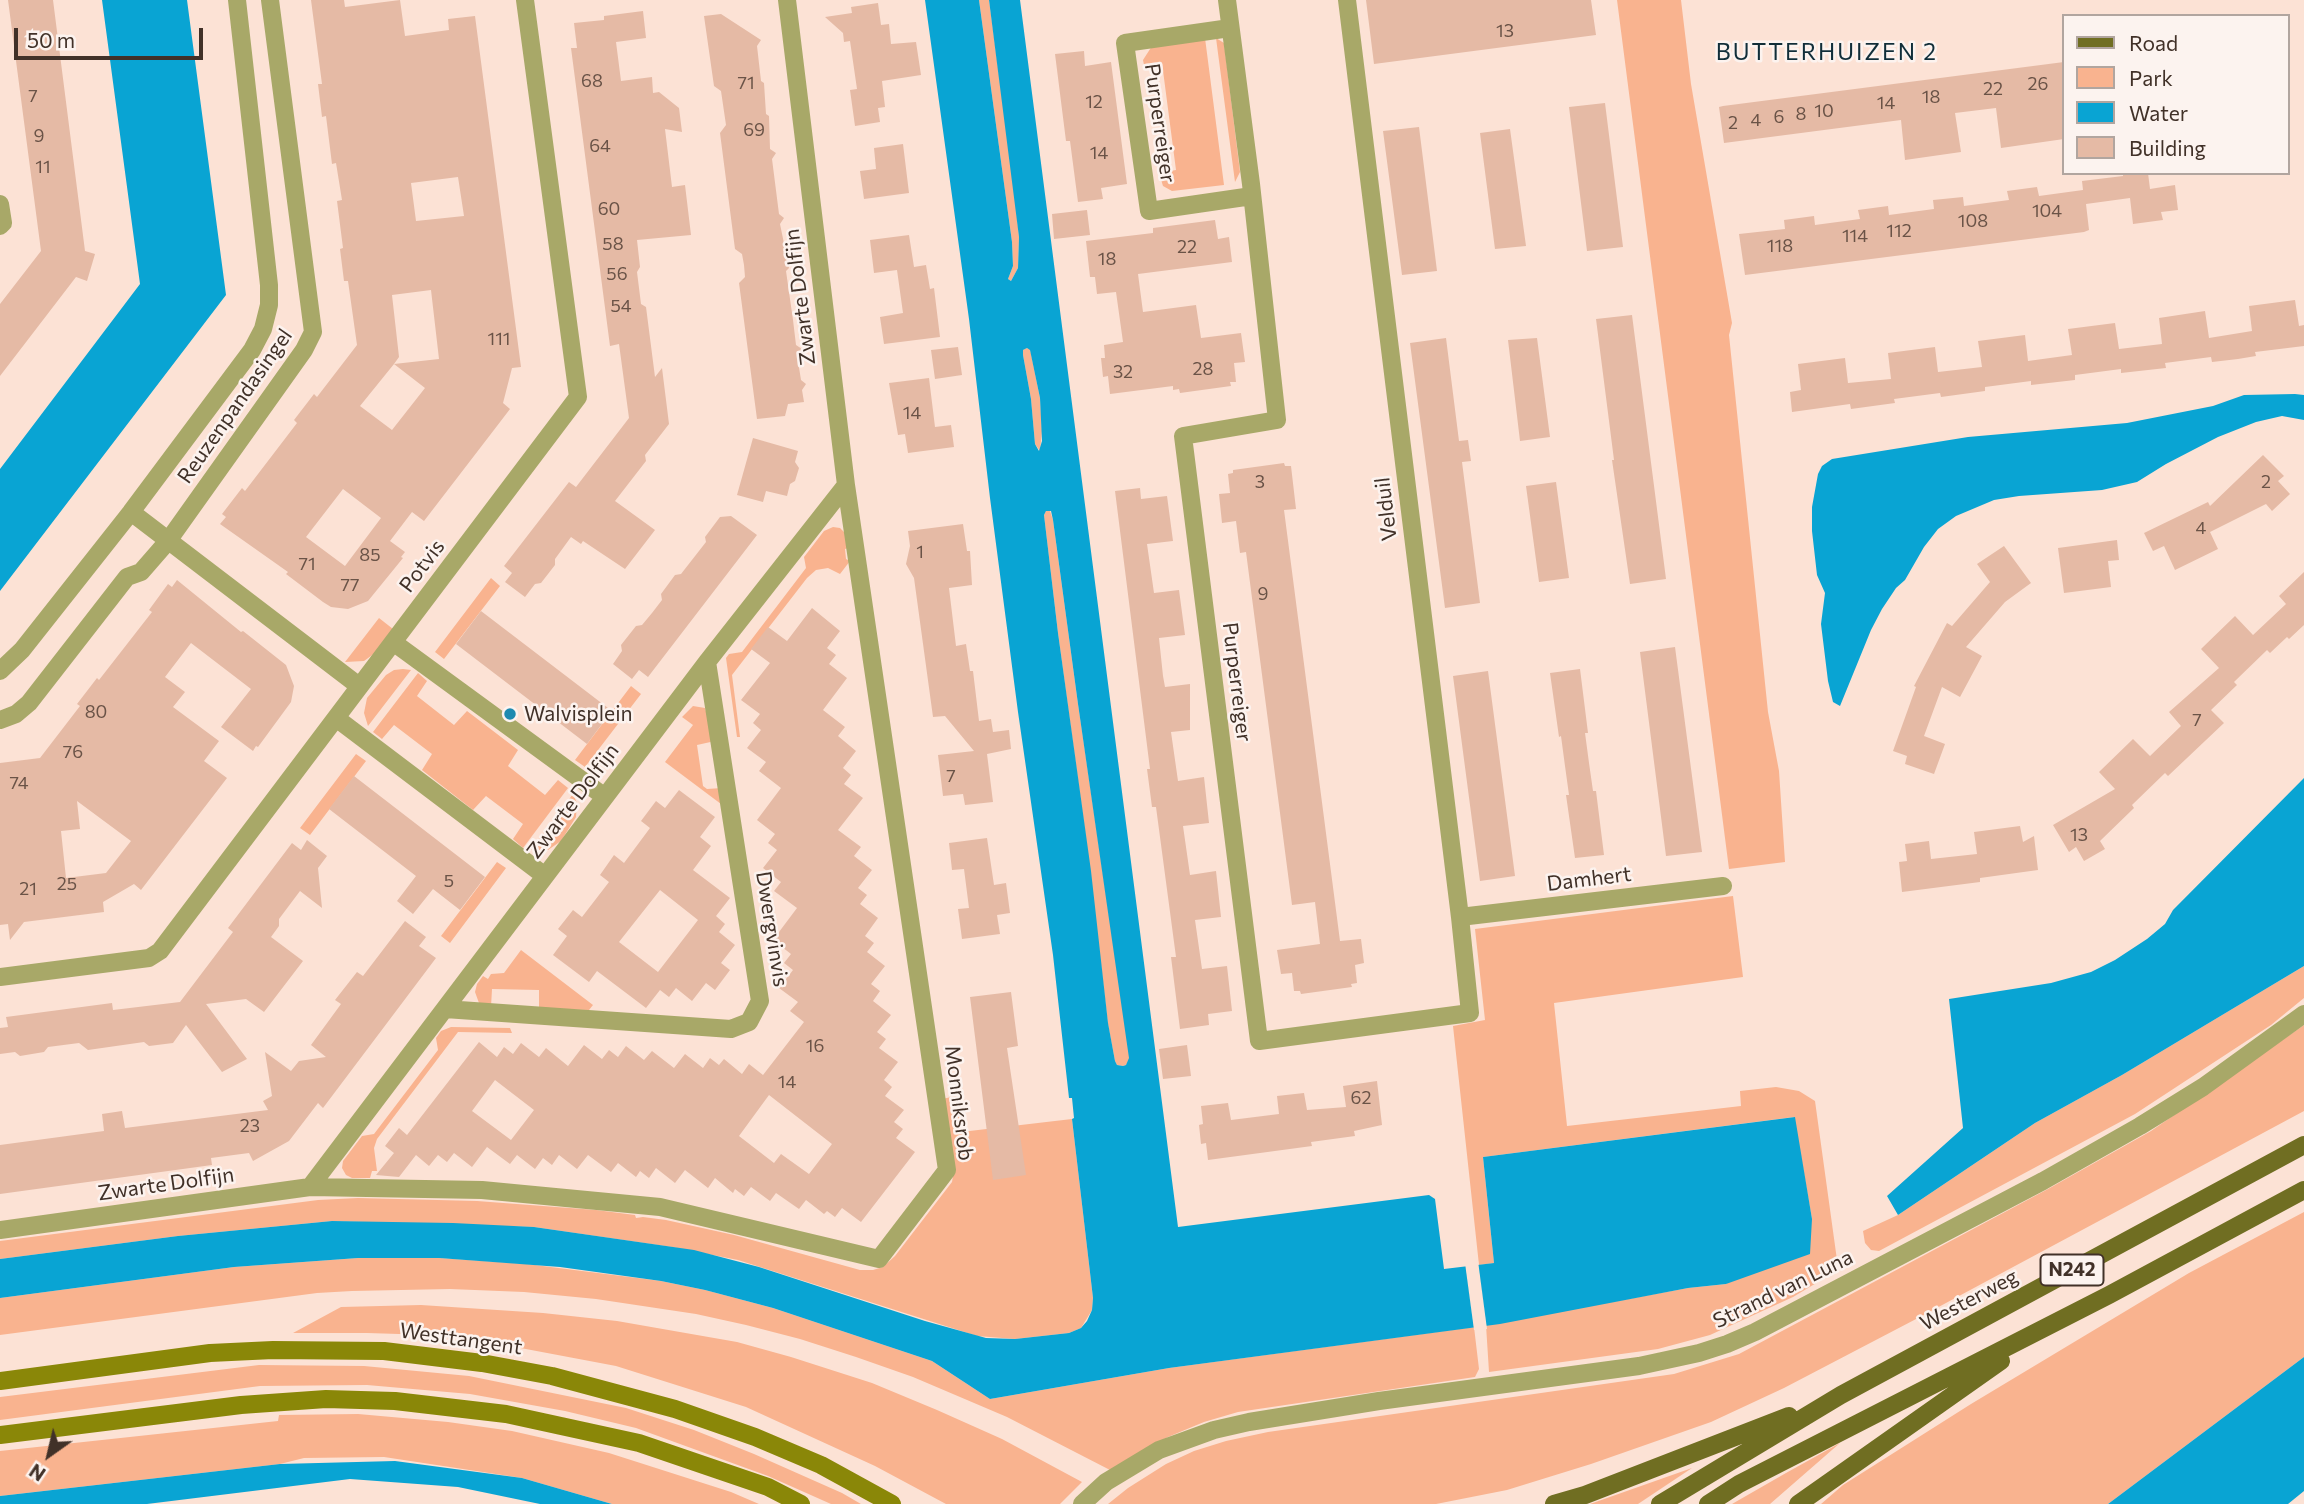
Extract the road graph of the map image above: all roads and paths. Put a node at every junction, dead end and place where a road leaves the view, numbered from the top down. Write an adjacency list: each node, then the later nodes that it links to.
1 (237, 0): 12 (street, Reuzenpandasingel)
2 (270, 0): 13 (street, Reuzenpandasingel)
3 (525, 0): 14 (street, Potvis)
4 (787, 0): 11 (street, Zwarte Dolfijn)
5 (1227, 0): 7 (street, Purperreiger)
6 (1347, 0): 23 (street, Velduil)
7 (1230, 28): 8 (street, Purperreiger); 8 (street, Purperreiger)
8 (1252, 196): 26 (street, Purperreiger)
9 (0, 204): 10 (street)
10 (0, 226)
11 (846, 485): 15 (street, Zwarte Dolfijn); 29 (street, Monniksrob)
12 (131, 512): 13 (street); 16 (street, Reuzenpandasingel)
13 (168, 541): 17 (street); 19 (street, Reuzenpandasingel)
14 (393, 642): 17 (street, Potvis); 20 (street)
15 (707, 662): 20 (street, Zwarte Dolfijn); 25 (street, Dwergvinvis)
16 (0, 671)
17 (359, 686): 18 (street, Potvis)
18 (336, 718): 21 (street); 24 (street, Potvis)
19 (0, 720)
20 (604, 797): 21 (street, Zwarte Dolfijn)
21 (545, 876): 25 (street, Zwarte Dolfijn)
22 (1723, 886): 23 (street, Damhert)
23 (1460, 917): 26 (street, Velduil)
24 (0, 977)
25 (444, 1009): 29 (street, Zwarte Dolfijn)
26 (1470, 1013)
27 (2304, 1014): 38 (street, Strand van Luna)
28 (2304, 1145): 34 (main road, Westerweg / N242)
29 (310, 1188): 31 (street, Zwarte Dolfijn)
30 (2304, 1190): 32 (main road, N242)
31 (0, 1230)
32 (2056, 1322): 41 (main road, N242); 42 (main road, N242)
33 (0, 1381): 37 (main road, Westtangent)
34 (1841, 1395): 39 (main road); 40 (main road, Westerweg / N242)
35 (0, 1435): 36 (main road)
36 (801, 1504)
37 (892, 1504)
38 (1082, 1504)
39 (1554, 1504)
40 (1660, 1504)
41 (1708, 1504)
42 (1798, 1504)

